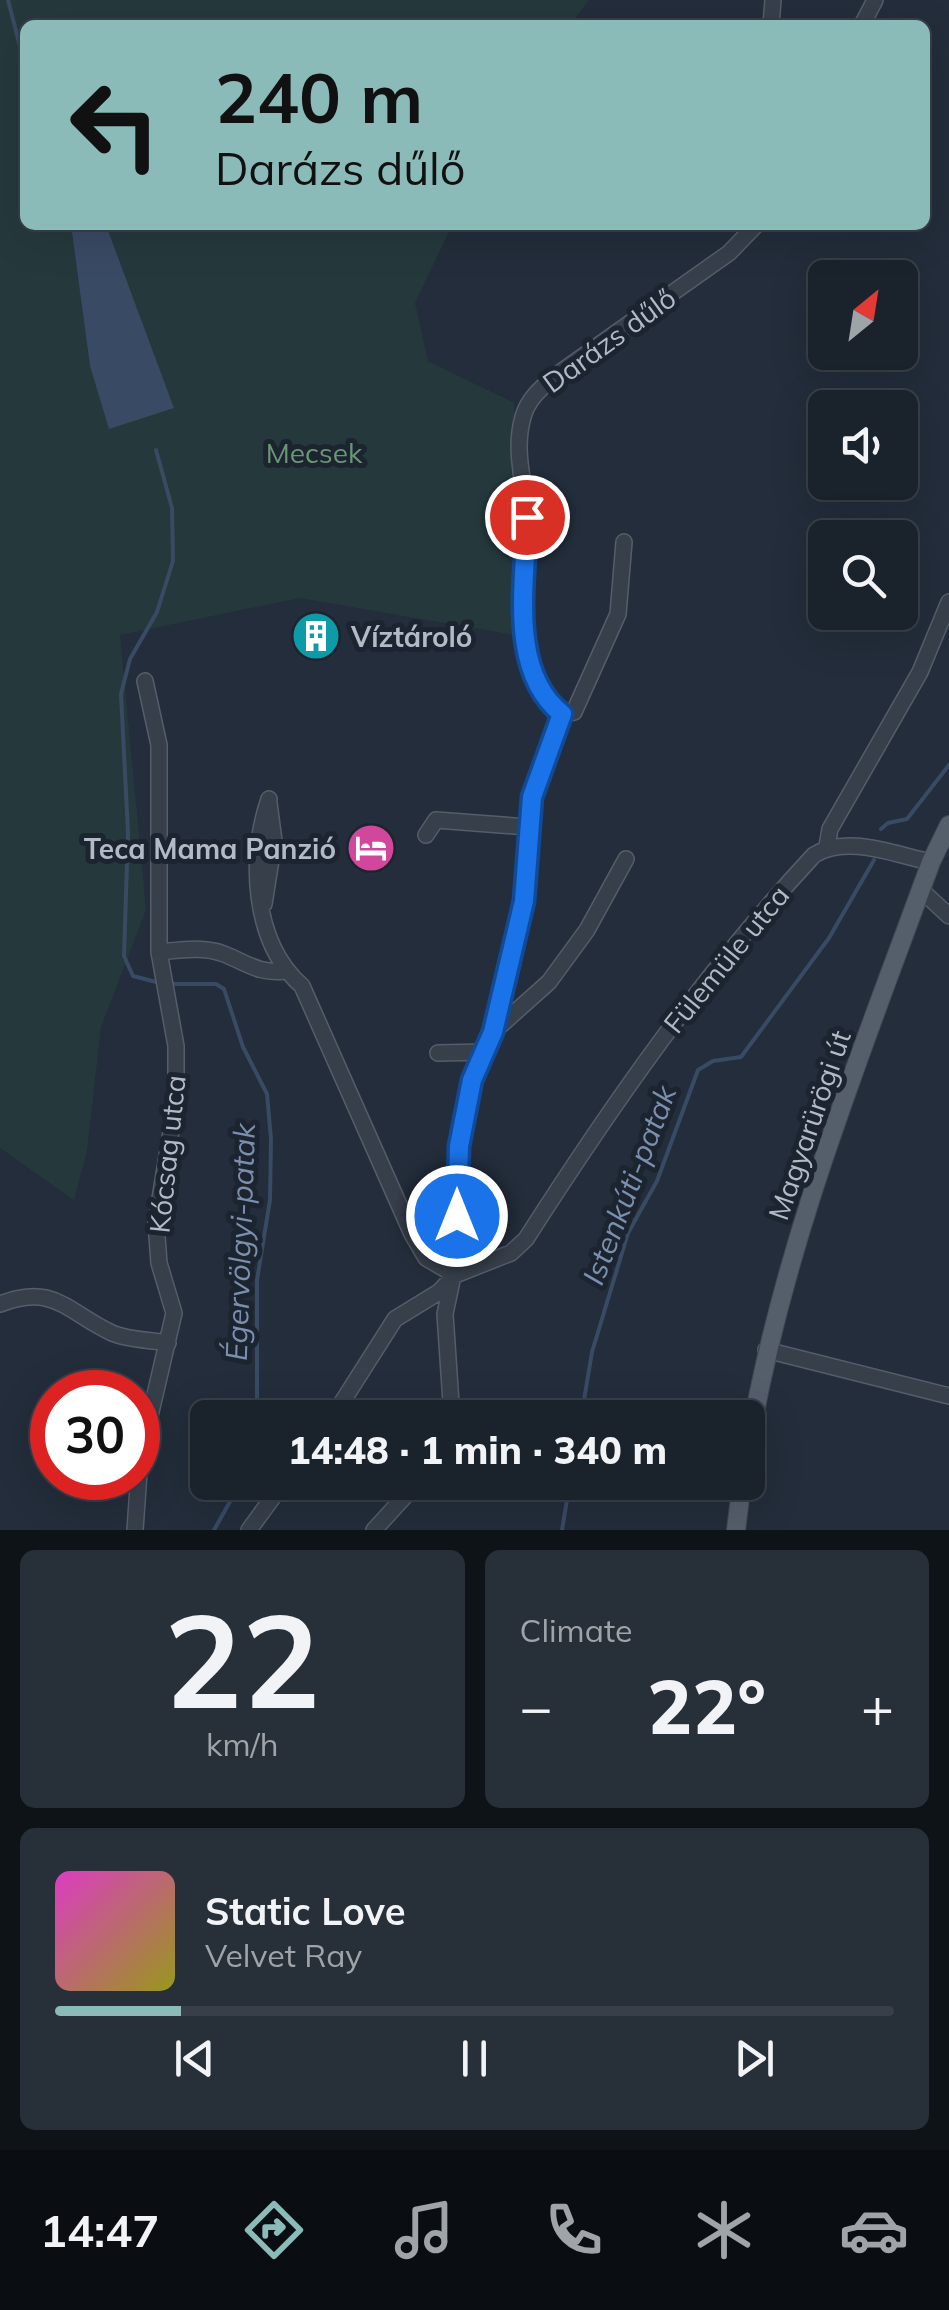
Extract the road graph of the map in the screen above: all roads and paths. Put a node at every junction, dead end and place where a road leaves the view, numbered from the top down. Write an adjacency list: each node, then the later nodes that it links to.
1 (751, 230): 5 (street, Darázs dűlő)
2 (624, 542): 5 (street)
3 (949, 602): 9 (street)
4 (144, 680): 15 (street, Kócsag utca)
5 (562, 714): 7 (street)
6 (949, 825): 11 (main road, Magyarürögi út)
7 (528, 826): 8 (street); 17 (street)
8 (426, 834)
9 (827, 846): 11 (street); 20 (street, Fülemüle utca)
10 (626, 859): 17 (street)
11 (931, 862): 12 (main road, Magyarürögi út)
12 (921, 890): 14 (street); 23 (main road, Magyarürögi út)
13 (263, 910): 13 (street); 16 (street)
14 (949, 916)
15 (159, 952): 16 (street); 22 (street, Kócsag utca)
16 (285, 971): 20 (street)
17 (493, 1032): 18 (street)
18 (484, 1052): 19 (street); 20 (street)
19 (438, 1054)
20 (456, 1275): 25 (street, Fülemüle utca); 26 (street)
21 (0, 1304): 22 (street)
22 (168, 1343): 31 (street, Kócsag utca)
23 (766, 1350): 24 (street); 27 (main road, Magyarürögi út)
24 (949, 1396)
25 (343, 1400)
26 (451, 1400)
27 (757, 1400)
28 (271, 1500): 32 (street)
29 (402, 1500): 33 (street)
30 (740, 1500): 34 (main road)
31 (135, 1530)
32 (249, 1530)
33 (374, 1530)
34 (736, 1530)

